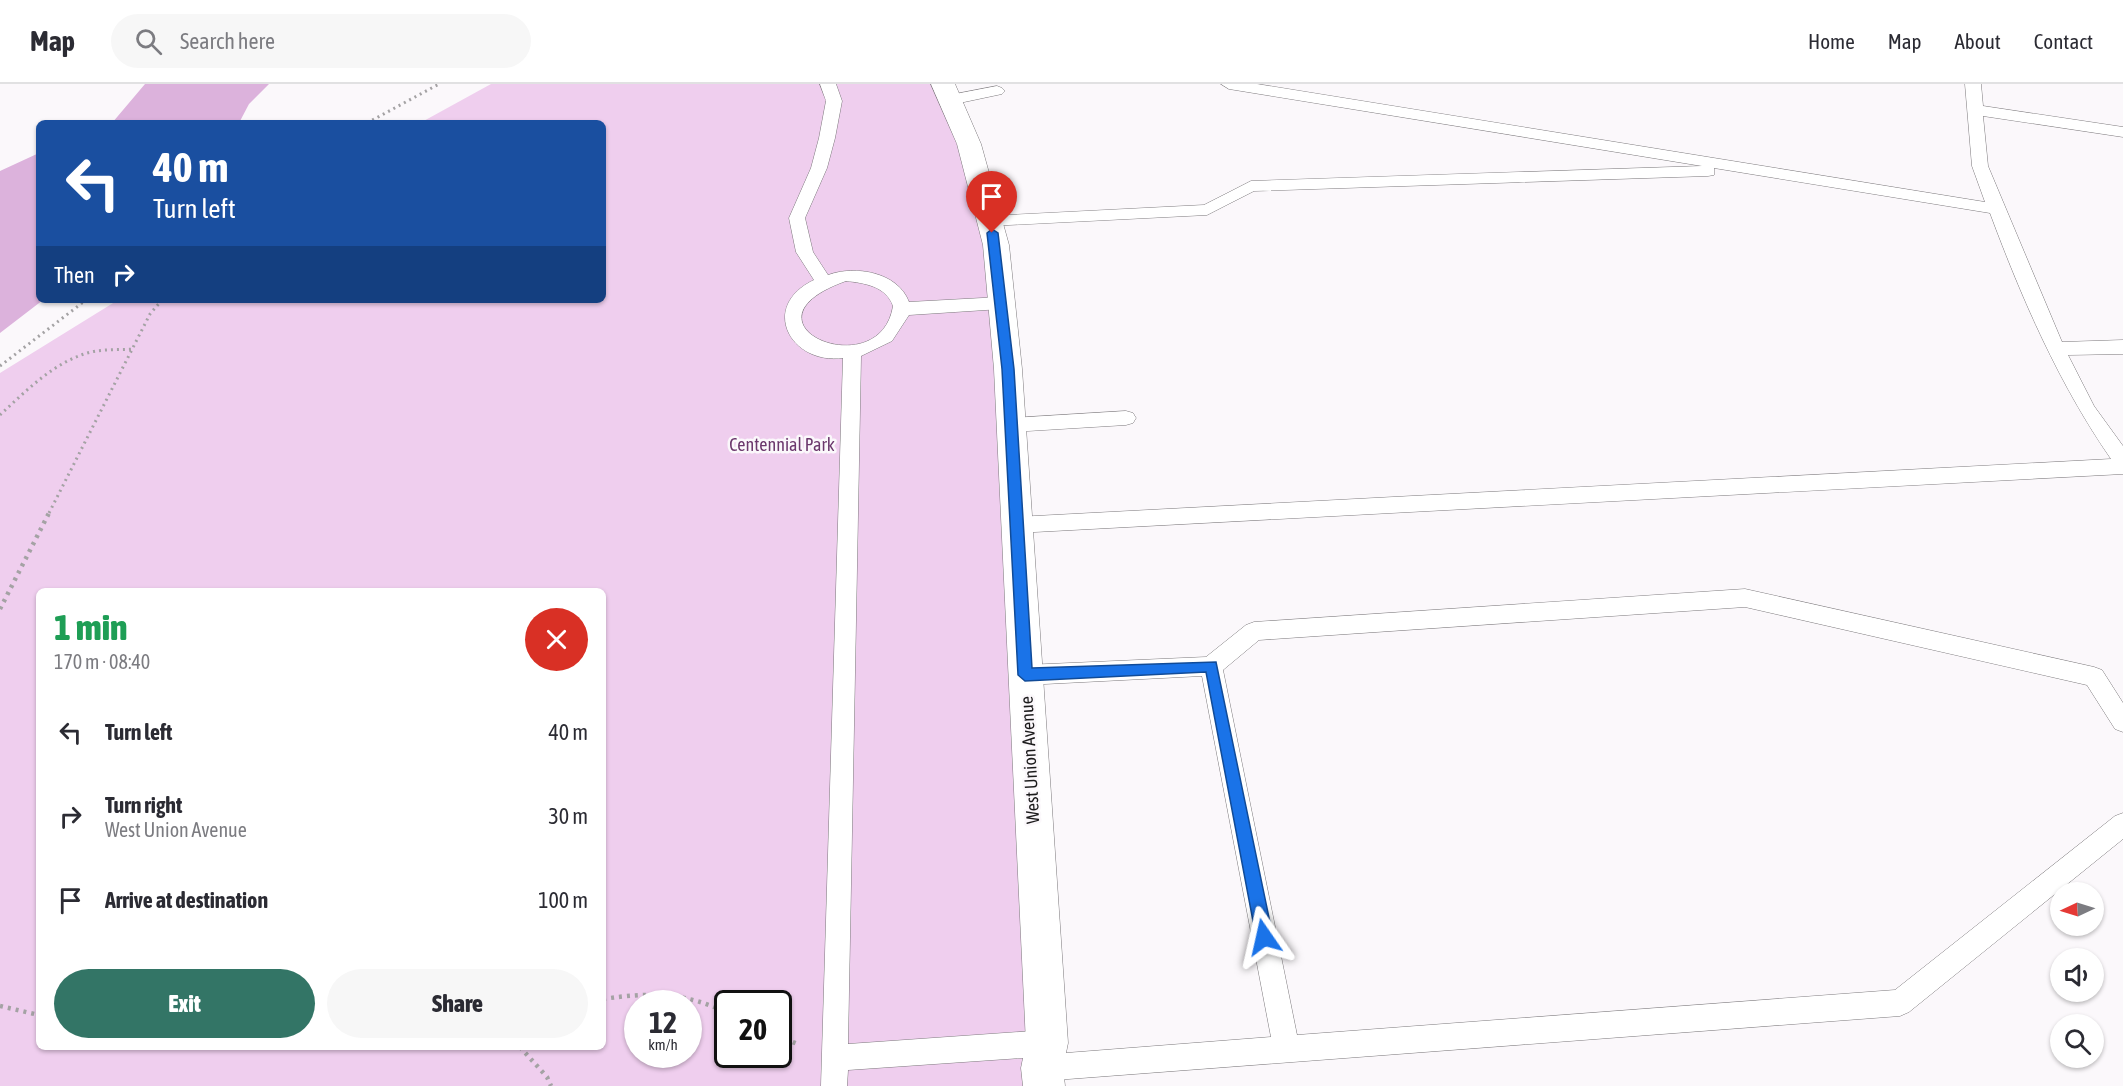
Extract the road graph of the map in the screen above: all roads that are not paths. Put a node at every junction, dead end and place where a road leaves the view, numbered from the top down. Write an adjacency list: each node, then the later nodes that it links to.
1 (828, 84): 11 (lane)
2 (1229, 84): 8 (lane)
3 (1973, 84): 6 (lane)
4 (997, 91): 5 (lane)
5 (947, 92): 10 (street, West Union Avenue)
6 (1975, 110): 7 (lane); 9 (lane)
7 (2123, 132)
8 (1757, 170): 9 (lane); 10 (lane)
9 (1996, 209): 15 (lane)
10 (989, 221): 12 (street, West Union Avenue)
11 (823, 280): 13 (lane); 16 (lane)
12 (1001, 303): 13 (lane); 18 (street, West Union Avenue)
13 (901, 309): 16 (lane)
14 (2123, 347): 15 (lane)
15 (2056, 349): 19 (lane)
16 (852, 351): 27 (lane)
17 (1126, 418): 18 (lane)
18 (1011, 425): 21 (street, West Union Avenue)
19 (2123, 461)
20 (2123, 466): 21 (lane)
21 (1016, 525): 23 (street, West Union Avenue)
22 (1211, 666): 23 (lane); 24 (lane); 26 (lane)
23 (1025, 675): 28 (street, West Union Avenue)
24 (2123, 722)
25 (2123, 824): 26 (lane)
26 (1286, 1049): 28 (lane)
27 (834, 1058): 28 (lane); 29 (lane)
28 (1044, 1066)
29 (834, 1086)

